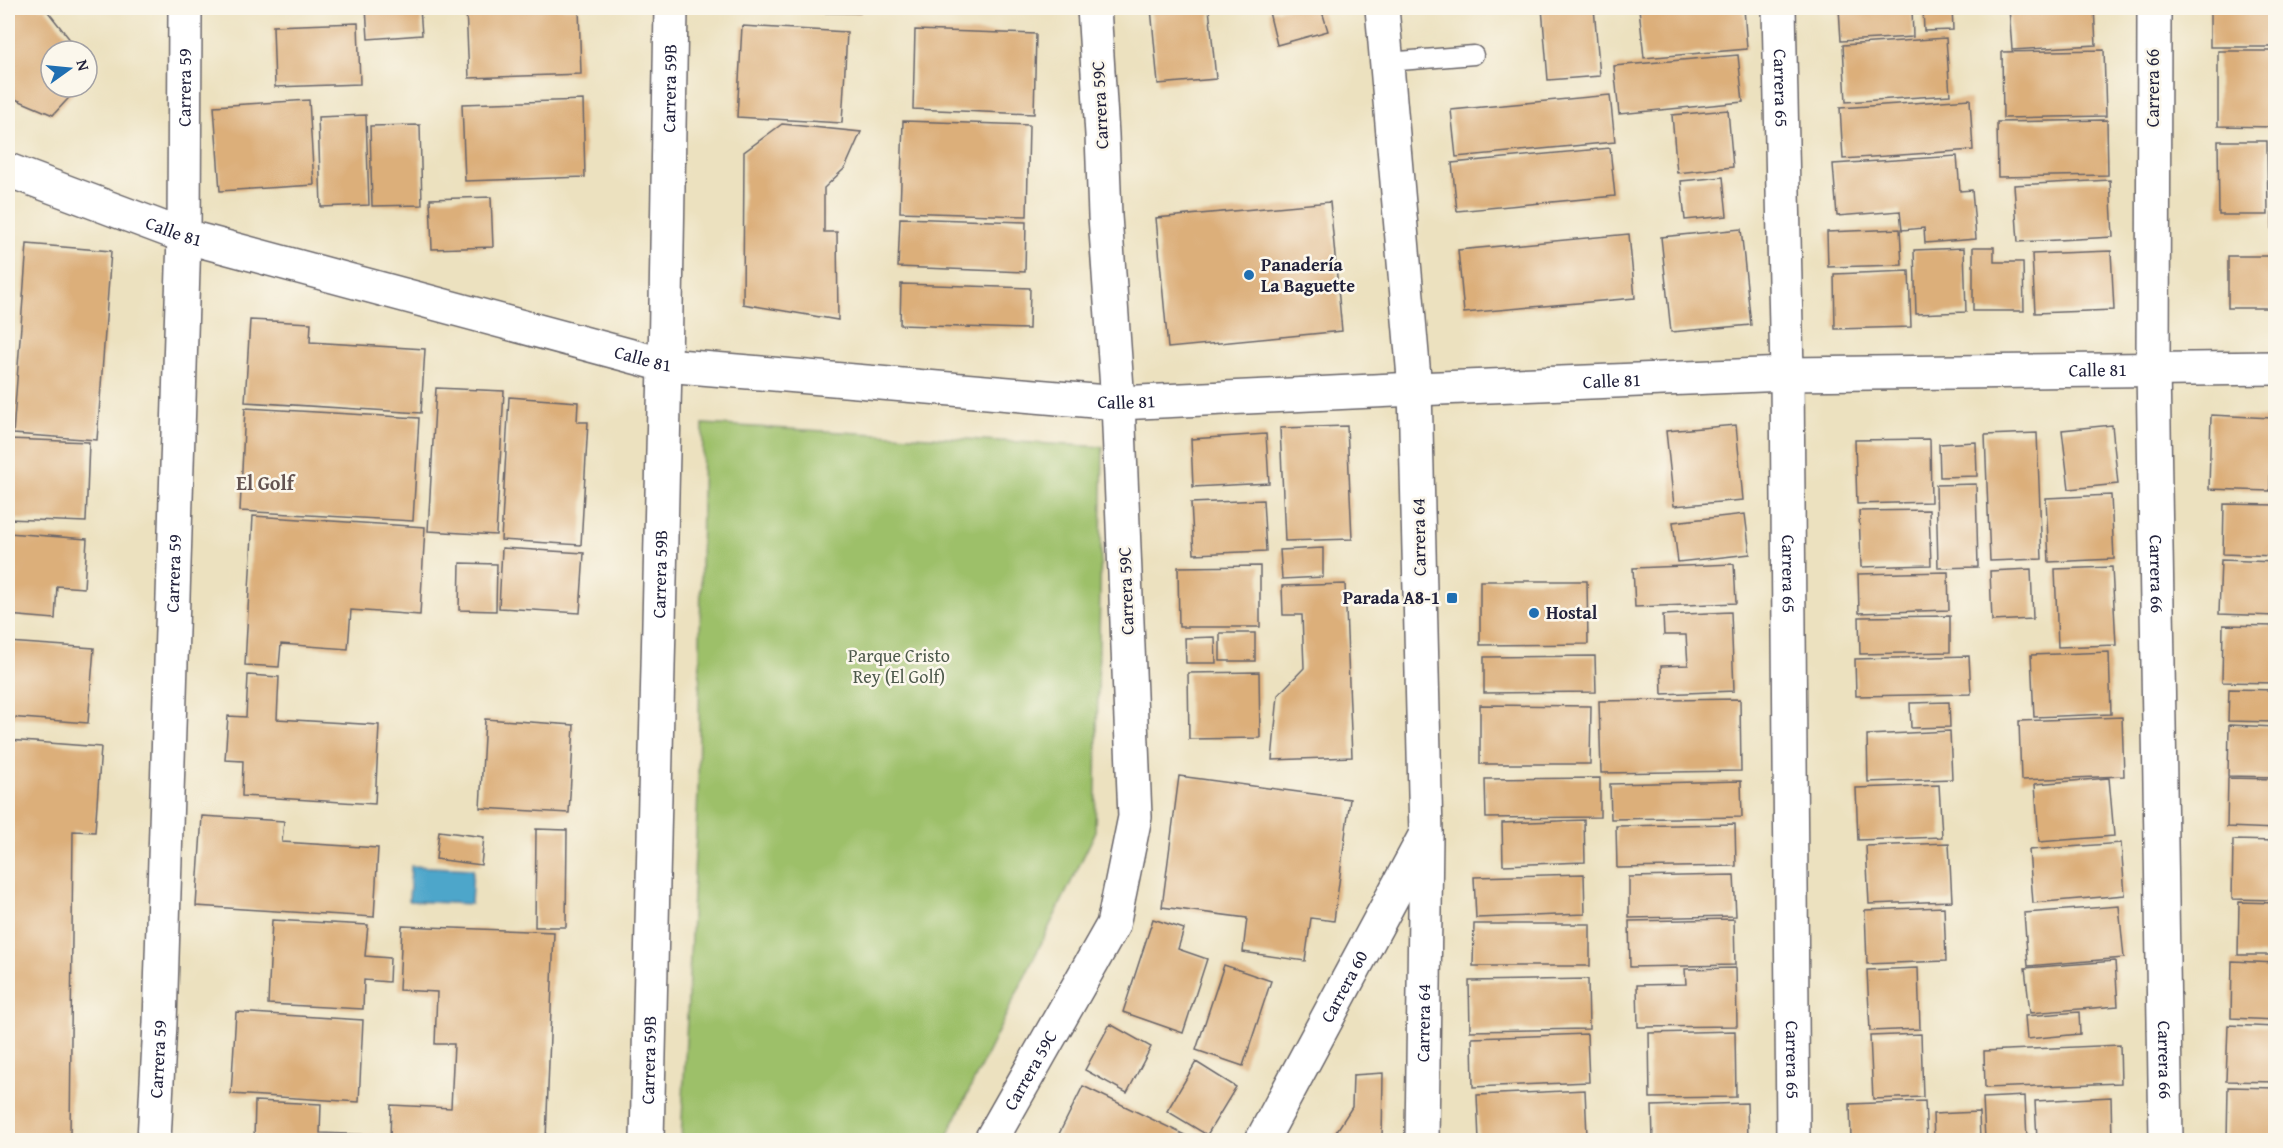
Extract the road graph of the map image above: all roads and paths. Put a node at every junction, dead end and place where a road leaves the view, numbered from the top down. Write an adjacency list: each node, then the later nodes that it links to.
1 (185, 8): 10 (street, Carrera 59)
2 (671, 8): 11 (street, Carrera 59B)
3 (1094, 8): 16 (street, Carrera 59C)
4 (1382, 8): 8 (street, Carrera 64)
5 (1779, 8): 14 (street, Carrera 65)
6 (2154, 8): 12 (street, Carrera 66)
7 (1474, 55): 8 (lane)
8 (1387, 62): 15 (street, Carrera 64)
9 (8, 170): 10 (street, Calle 81)
10 (184, 236): 11 (street, Calle 81); 18 (street, Carrera 59)
11 (665, 365): 16 (street, Calle 81); 19 (street, Carrera 59B)
12 (2153, 368): 13 (street, Calle 81); 14 (street, Calle 81); 24 (street, Carrera 66)
13 (2276, 368)
14 (1787, 374): 15 (street, Calle 81); 23 (street, Carrera 65)
15 (1415, 389): 16 (street, Calle 81); 17 (street, Carrera 64)
16 (1118, 403): 20 (street, Carrera 59C)
17 (1426, 834): 21 (street, Carrera 60); 22 (street, Carrera 64)
18 (154, 1140)
19 (647, 1140)
20 (991, 1140)
21 (1262, 1140)
22 (1422, 1140)
23 (1793, 1140)
24 (2166, 1140)

